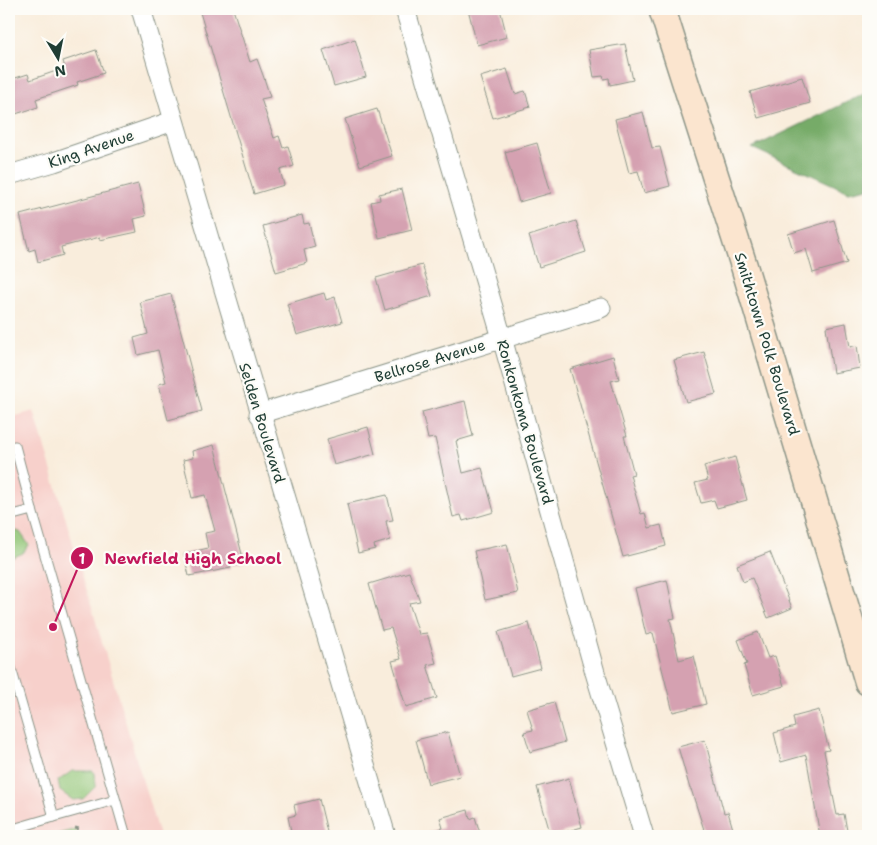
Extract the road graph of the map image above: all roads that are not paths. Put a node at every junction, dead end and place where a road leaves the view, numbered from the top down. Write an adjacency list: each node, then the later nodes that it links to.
1 (141, 9): 4 (street, Selden Boulevard)
2 (405, 9): 7 (street, Ronkonkoma Boulevard)
3 (662, 9): 13 (street, Smithtown Polk Boulevard)
4 (173, 121): 5 (street, King Avenue); 8 (street, Selden Boulevard)
5 (9, 175)
6 (601, 308): 7 (street, Bellrose Avenue)
7 (502, 338): 8 (street, Bellrose Avenue); 19 (street, Ronkonkoma Boulevard)
8 (259, 414): 18 (street, Selden Boulevard)
9 (9, 447): 10 (lane)
10 (32, 510): 11 (lane); 14 (lane)
11 (9, 516)
12 (9, 661): 15 (lane)
13 (868, 682)
14 (115, 800): 15 (lane); 17 (lane)
15 (54, 817): 16 (lane)
16 (13, 829)
17 (126, 836)
18 (386, 836)
19 (644, 836)

